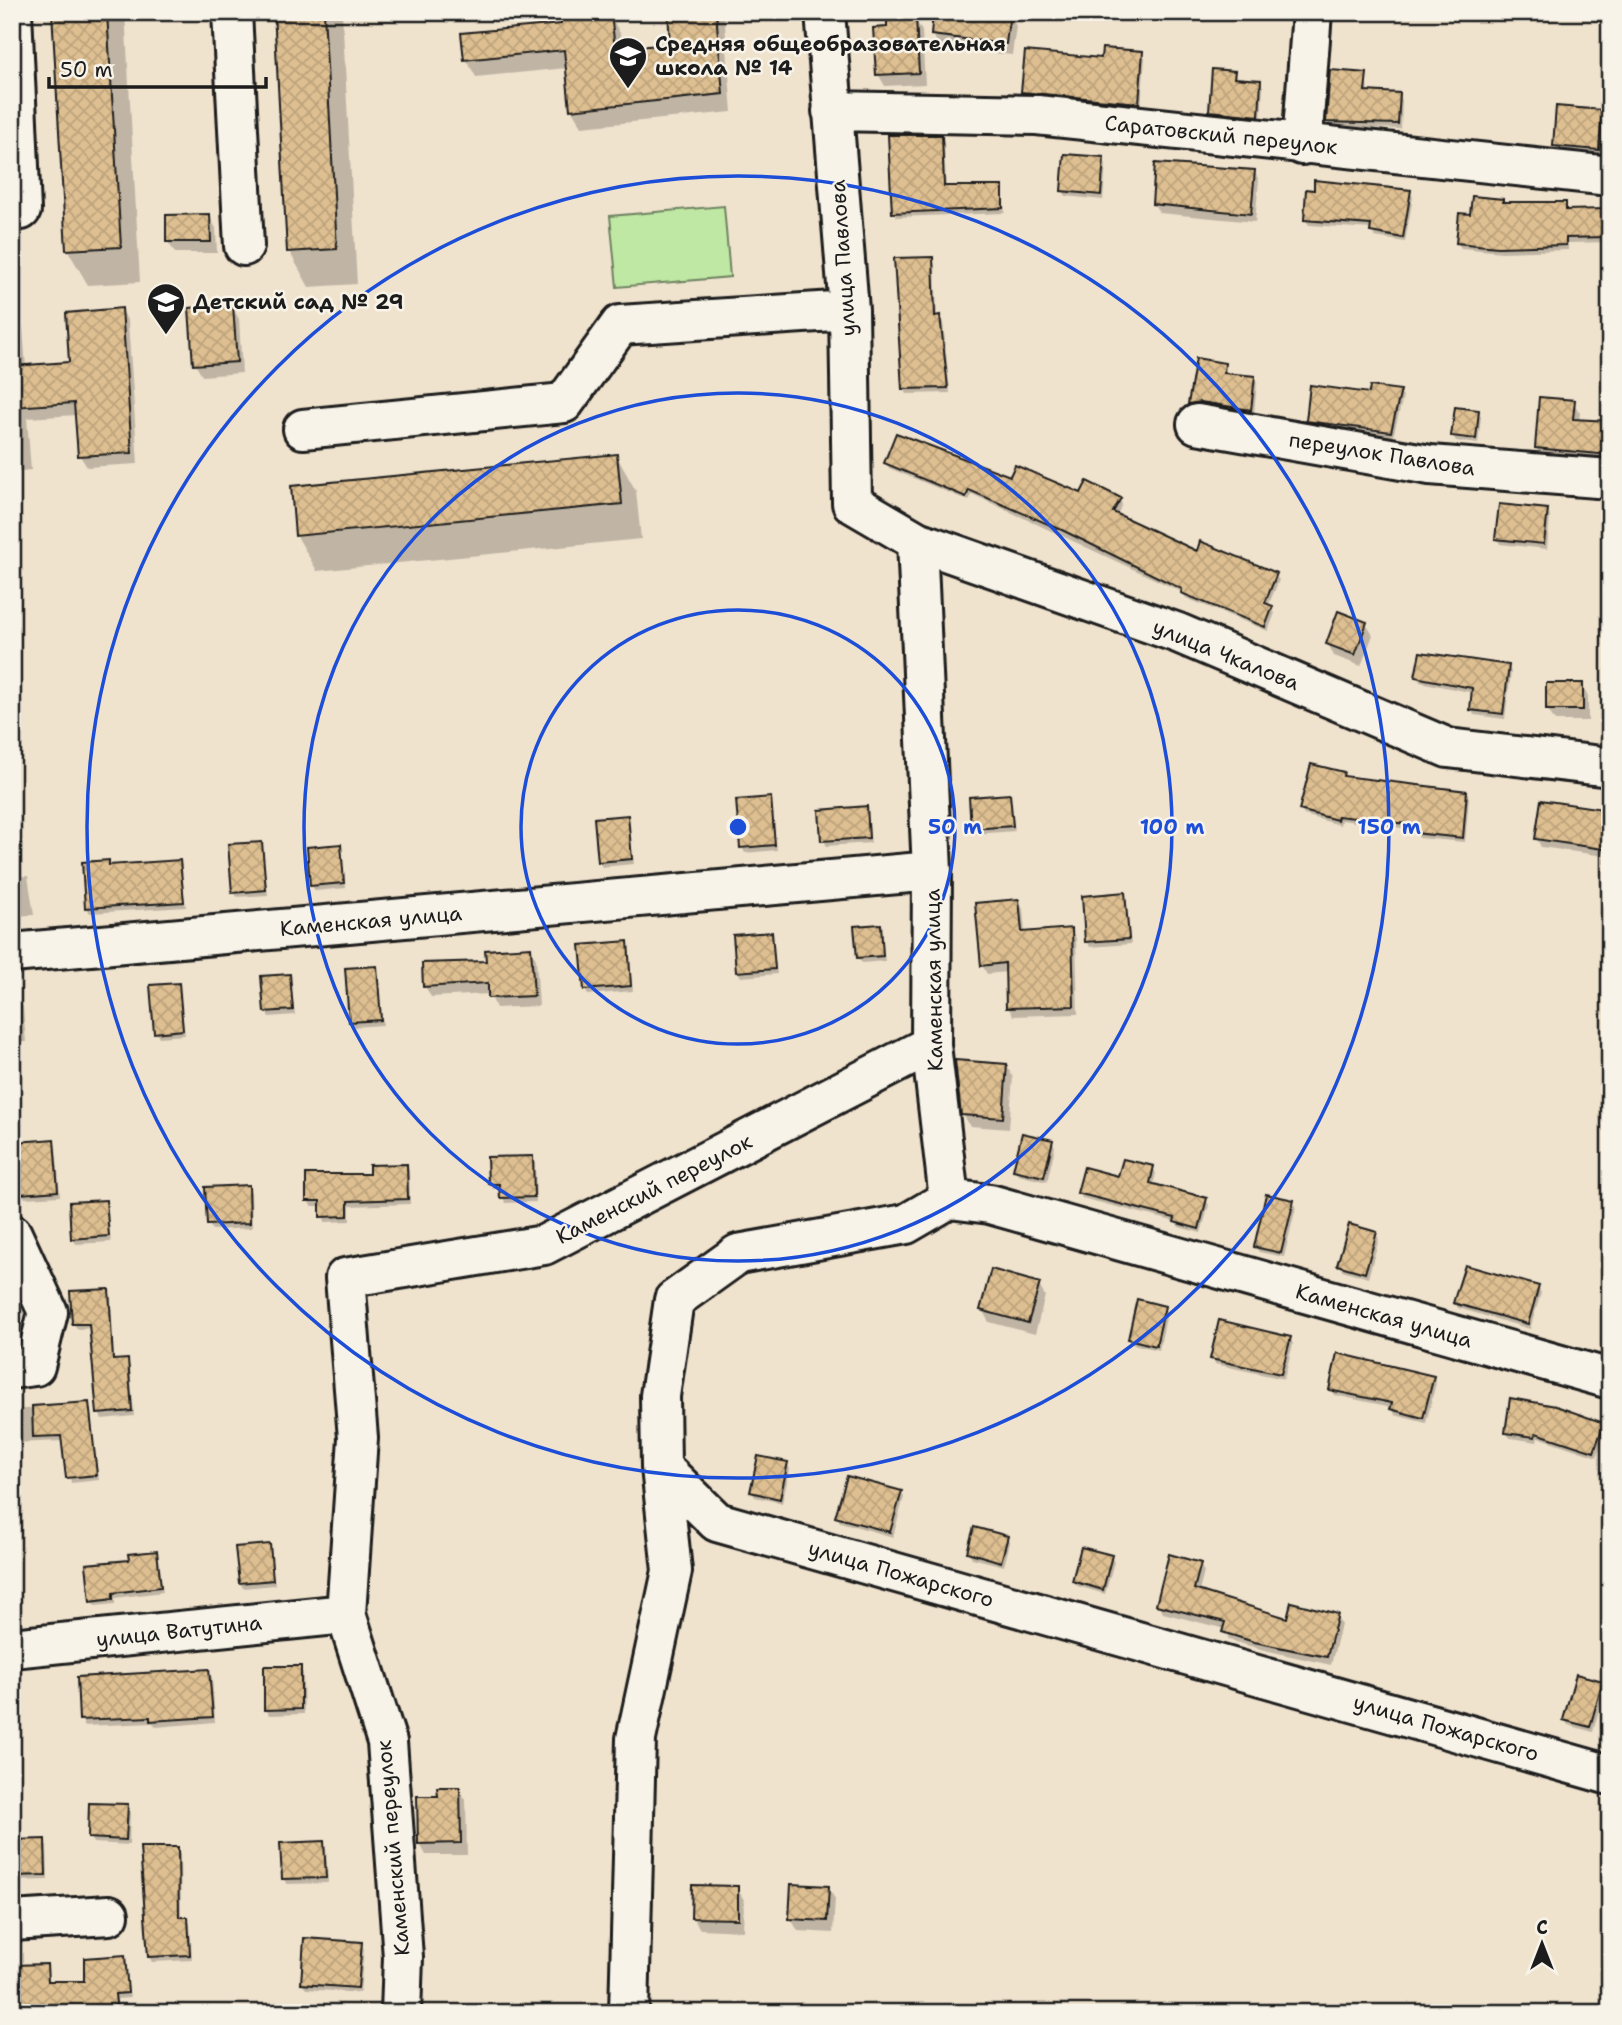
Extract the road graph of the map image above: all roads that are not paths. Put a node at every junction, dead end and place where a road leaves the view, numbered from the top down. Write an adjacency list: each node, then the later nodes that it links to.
1 (12, 12): 8 (street)
2 (232, 12): 9 (street)
3 (825, 12): 5 (street, улица Павлова)
4 (1312, 12): 6 (street)
5 (832, 111): 6 (street, Саратовский переулок); 10 (street, улица Павлова)
6 (1302, 145): 7 (street, Саратовский переулок)
7 (1610, 176)
8 (22, 210)
9 (244, 246)
10 (849, 310): 12 (street); 14 (street, улица Павлова)
11 (1197, 424): 13 (street, переулок Павлова)
12 (303, 429)
13 (1610, 479)
14 (852, 503): 15 (street, улица Чкалова)
15 (917, 541): 16 (street, улица Чкалова); 17 (street)
16 (1610, 767)
17 (932, 871): 18 (street, Каменская улица); 19 (street, Каменская улица)
18 (12, 953)
19 (931, 1045): 20 (street, Каменская улица); 25 (street, Каменский переулок)
20 (948, 1199): 23 (street, Каменская улица); 24 (street)
21 (12, 1234): 22 (street)
22 (12, 1369)
23 (1610, 1379)
24 (661, 1467): 27 (street, улица Пожарского); 31 (street)
25 (346, 1614): 26 (street, улица Ватутина); 30 (street, Каменский переулок)
26 (12, 1648)
27 (1610, 1774)
28 (109, 1915): 29 (street)
29 (12, 1922)
30 (401, 2013)
31 (629, 2013)

